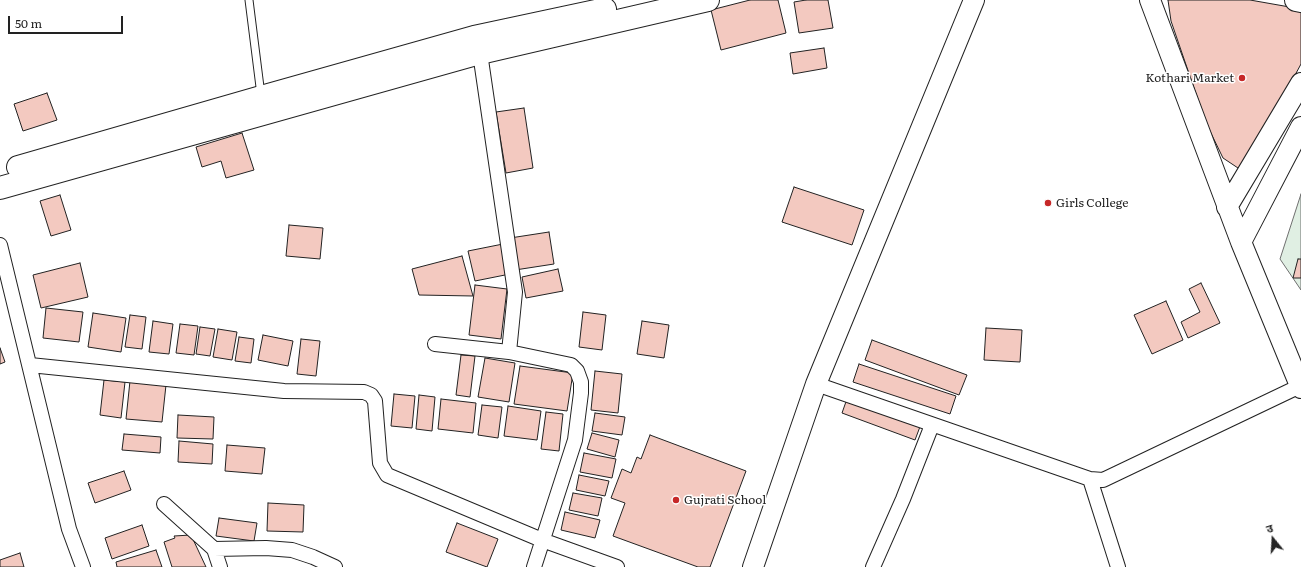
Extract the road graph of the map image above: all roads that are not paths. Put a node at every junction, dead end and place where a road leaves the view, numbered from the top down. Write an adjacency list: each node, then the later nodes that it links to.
1 (250, 0): 10 (lane)
2 (645, 0): 10 (highway)
3 (708, 0): 8 (highway)
4 (974, 0): 20 (main road)
5 (1150, 0): 14 (main road)
6 (1296, 0): 7 (highway)
7 (1301, 1)
8 (480, 53): 13 (highway); 18 (street)
9 (1301, 83): 14 (main road)
10 (261, 96): 12 (highway)
11 (1301, 127): 15 (main road)
12 (0, 172)
13 (0, 188)
14 (1227, 207): 15 (main road)
15 (1241, 242): 21 (main road)
16 (0, 245): 19 (street)
17 (435, 344): 18 (street)
18 (509, 352): 25 (street)
19 (30, 365): 25 (street); 27 (street)
20 (816, 384): 22 (street); 32 (main road)
21 (1301, 387): 23 (street)
22 (932, 425): 23 (street); 33 (street)
23 (1090, 479): 34 (street)
24 (164, 504): 26 (street)
25 (542, 540): 30 (street); 31 (street)
26 (214, 549): 28 (street); 29 (street)
27 (83, 567)
28 (220, 567)
29 (335, 567)
30 (534, 567)
31 (617, 567)
32 (753, 567)
33 (873, 567)
34 (1118, 567)

